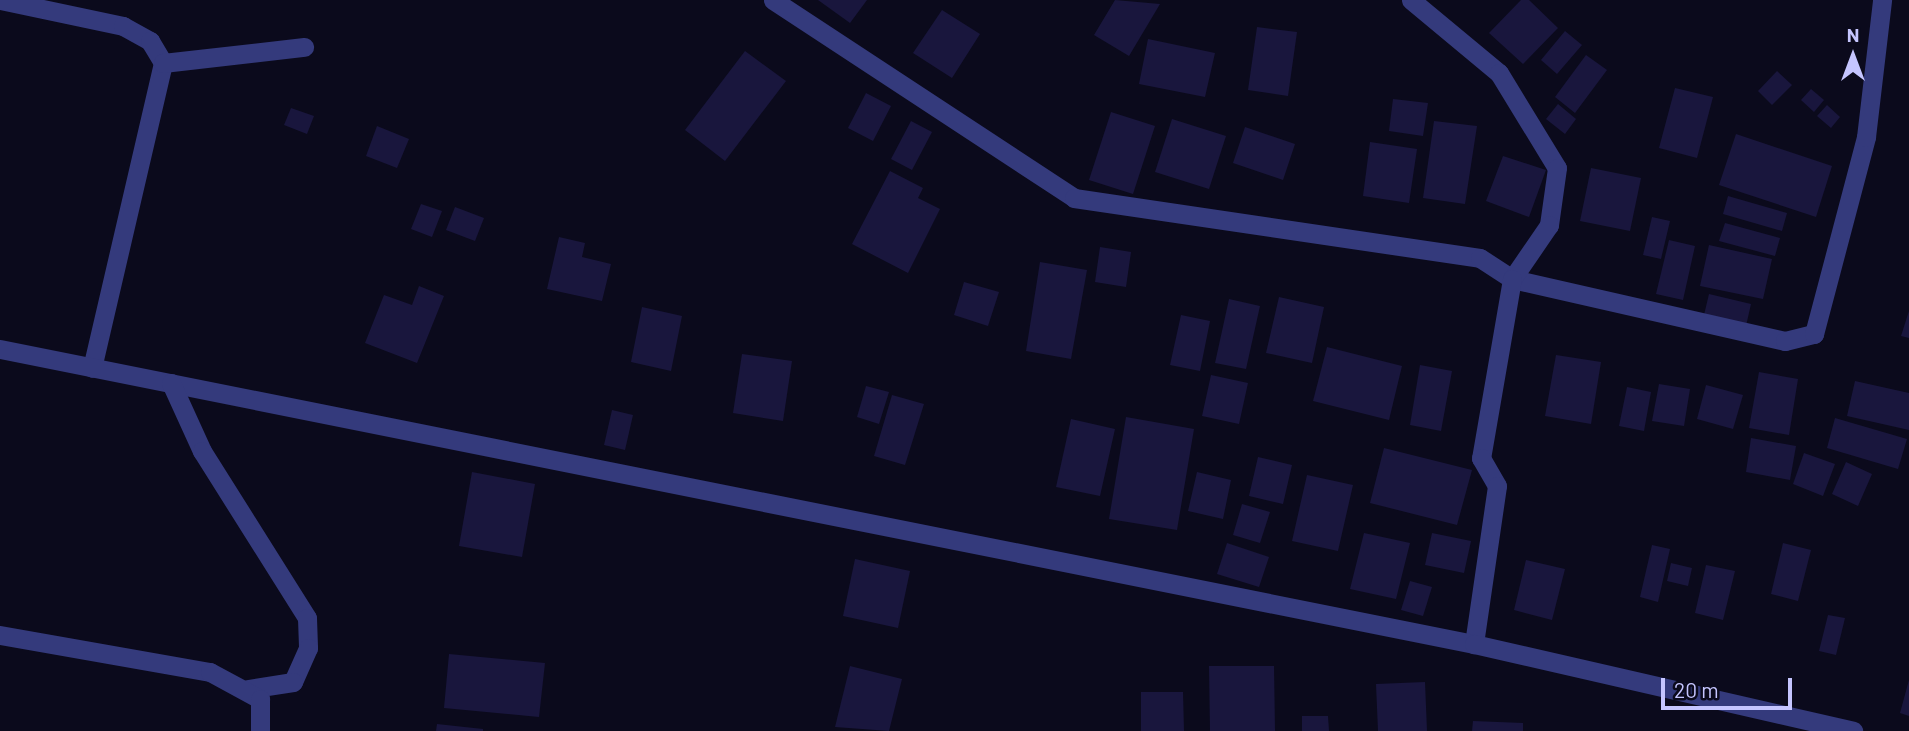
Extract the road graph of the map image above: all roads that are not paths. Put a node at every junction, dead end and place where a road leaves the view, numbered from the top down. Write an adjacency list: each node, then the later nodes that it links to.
1 (0, 0): 6 (street)
2 (773, 0): 7 (street)
3 (1411, 0): 7 (street)
4 (1882, 0): 7 (street)
5 (304, 47): 6 (street)
6 (163, 63): 9 (street)
7 (1512, 279): 12 (street)
8 (0, 349): 9 (street)
9 (92, 368): 10 (street)
10 (170, 383): 12 (street); 13 (street)
11 (0, 635): 13 (street)
12 (1474, 644): 15 (street)
13 (248, 689): 14 (street)
14 (260, 731)
15 (1853, 731)

